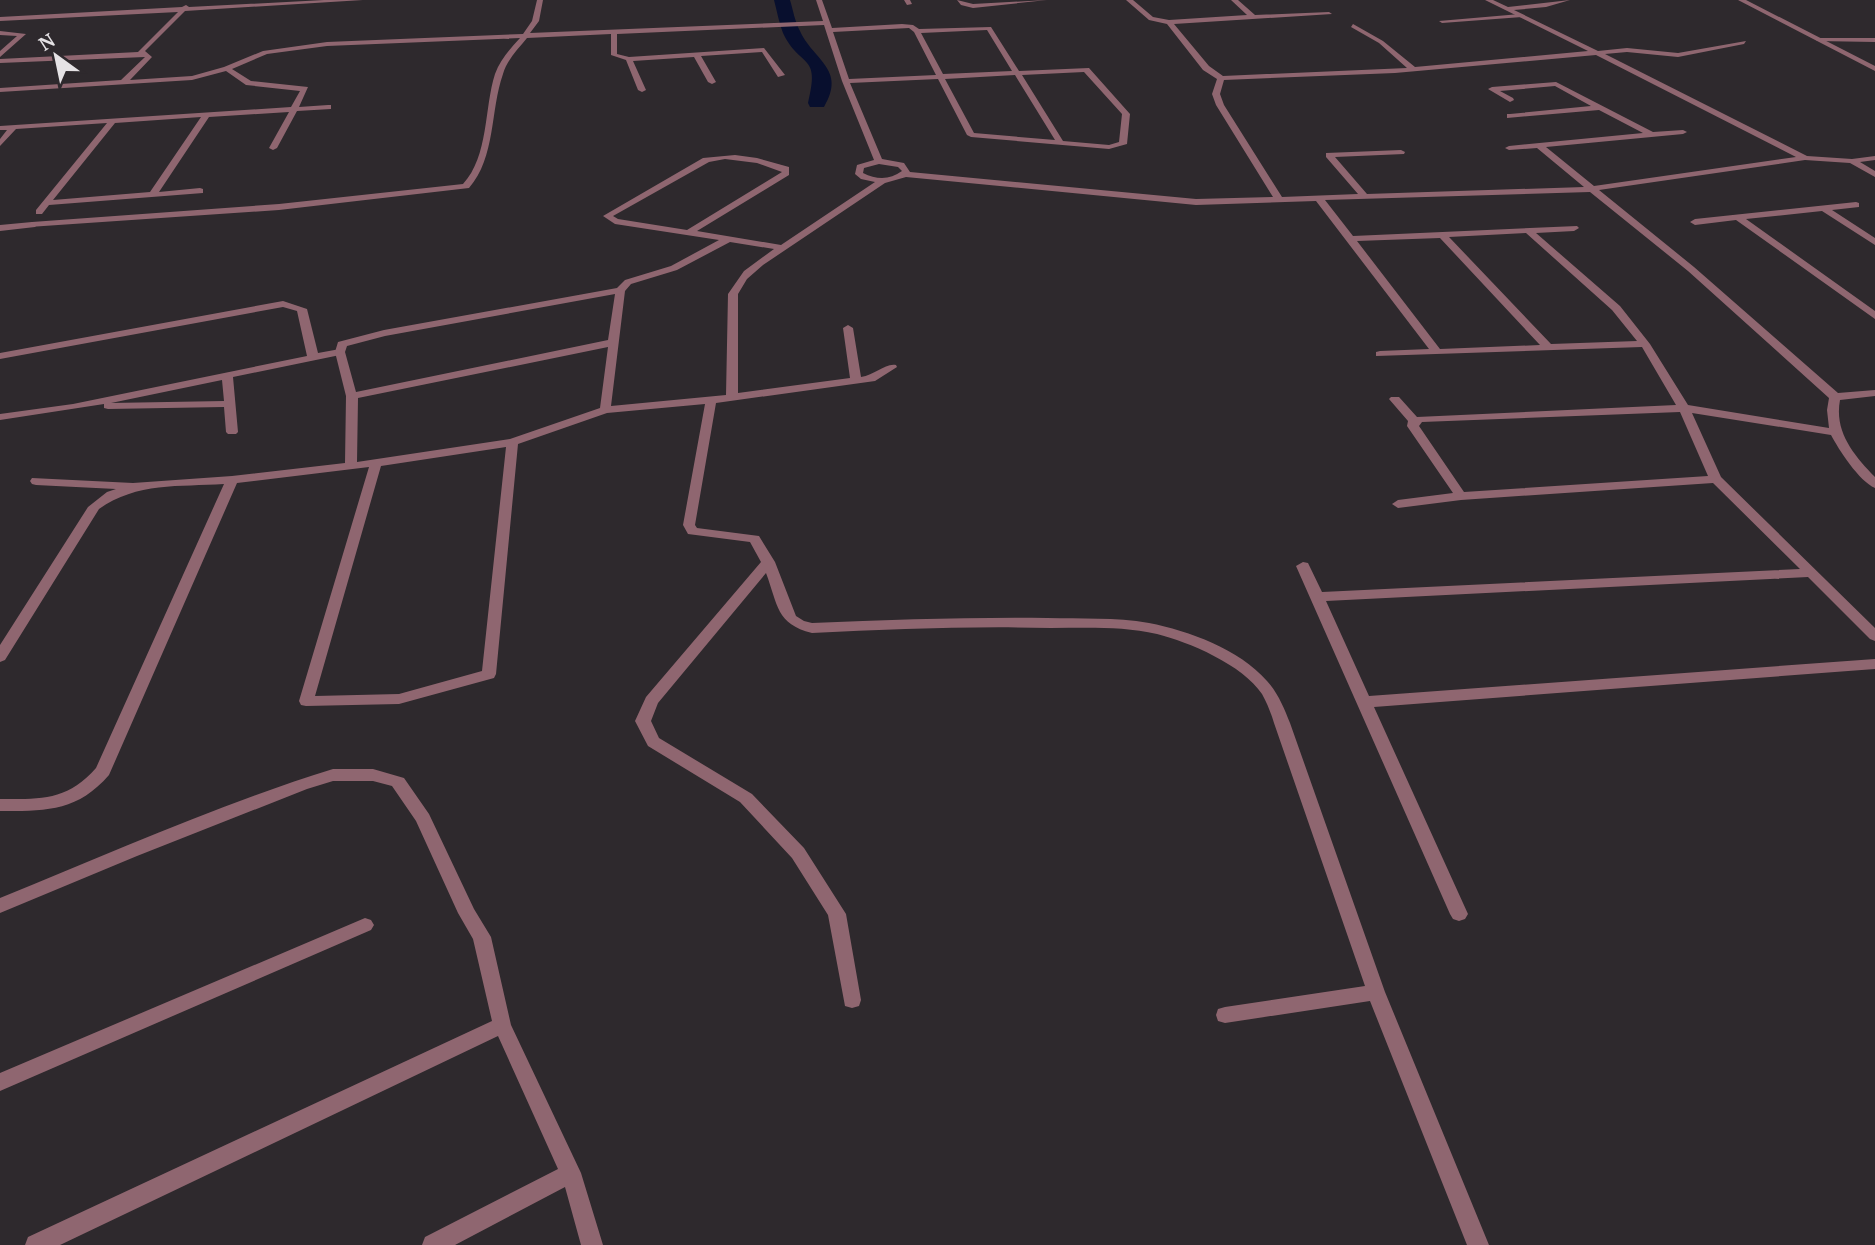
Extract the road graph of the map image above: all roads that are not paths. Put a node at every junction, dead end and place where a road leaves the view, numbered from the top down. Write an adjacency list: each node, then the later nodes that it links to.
1 (190, 0): 13 (street)
2 (359, 0): 13 (street)
3 (540, 0): 25 (street)
4 (819, 0): 21 (street)
5 (960, 0): 6 (street)
6 (1044, 0)
7 (1129, 0): 19 (street)
8 (1234, 0): 16 (street)
9 (1488, 0): 12 (street)
10 (1567, 0): 12 (street)
11 (1741, 0): 26 (street)
12 (1506, 9): 15 (street)
13 (184, 10): 17 (street); 30 (street)
14 (1329, 14): 16 (street)
15 (1520, 16): 18 (street); 29 (street)
16 (1253, 17): 19 (street)
17 (0, 19)
18 (1442, 21)
19 (1169, 22): 41 (street)
20 (1353, 26): 36 (street)
21 (827, 27): 22 (street); 24 (street); 42 (street)
22 (917, 31): 38 (street); 40 (street)
23 (0, 33): 32 (street)
24 (614, 33): 25 (street); 33 (street)
25 (525, 36): 35 (street); 83 (street)
26 (1816, 39): 27 (street); 37 (street)
27 (1875, 40)
28 (1744, 42): 29 (street)
29 (1596, 53): 36 (street); 64 (street)
30 (143, 54): 34 (street); 44 (street)
31 (696, 54): 33 (street); 39 (street); 43 (street)
32 (0, 55)
33 (629, 59): 46 (street)
34 (0, 61)
35 (227, 69): 44 (street); 50 (street)
36 (1413, 69): 41 (street)
37 (1875, 69)
38 (1014, 72): 40 (street); 58 (street); 58 (street)
39 (781, 75)
40 (943, 76): 42 (street); 58 (street)
41 (1221, 78): 76 (street)
42 (846, 81): 66 (street)
43 (712, 82)
44 (121, 83): 45 (street)
45 (0, 90)
46 (642, 90)
47 (1510, 100): 49 (street)
48 (328, 107): 50 (street)
49 (1603, 107): 52 (street); 57 (street)
50 (295, 110): 51 (street); 61 (street)
51 (206, 116): 53 (street); 73 (street)
52 (1510, 116)
53 (112, 121): 54 (street); 77 (street)
54 (14, 127): 55 (street); 59 (street)
55 (0, 128)
56 (1683, 132): 57 (street)
57 (1652, 135): 60 (street)
58 (1060, 142)
59 (0, 144)
60 (1538, 145): 62 (street); 71 (street)
61 (273, 148)
62 (1508, 148)
63 (1401, 152): 74 (street)
64 (1805, 158): 67 (street); 71 (street)
65 (1875, 158): 67 (street)
66 (879, 161): 68 (street); 70 (street)
67 (1852, 161): 69 (street)
68 (905, 174): 70 (street); 76 (street)
69 (1875, 174)
70 (884, 180): 91 (street)
71 (1590, 189): 74 (street); 109 (street)
72 (200, 191): 73 (street)
73 (153, 194): 77 (street)
74 (1364, 196): 75 (street)
75 (1318, 197): 76 (street); 88 (street)
76 (1279, 199)
77 (46, 203): 80 (street)
78 (1856, 205): 79 (street)
79 (1823, 208): 81 (street); 90 (street)
80 (39, 212)
81 (1738, 218): 82 (street); 93 (street)
82 (1695, 222)
83 (0, 228)
84 (1574, 228): 85 (street)
85 (1528, 230): 87 (street); 96 (street)
86 (689, 232): 86 (street); 89 (street)
87 (1443, 236): 88 (street); 97 (street)
88 (1352, 239): 99 (street)
89 (727, 240): 91 (street); 92 (street)
90 (1875, 242)
91 (785, 248): 108 (street)
92 (620, 290): 95 (street); 98 (street)
93 (1875, 316)
94 (848, 328): 105 (street)
95 (611, 343): 107 (street); 115 (street)
96 (1645, 344): 97 (street); 114 (street)
97 (1547, 346): 99 (street)
98 (340, 352): 102 (street); 107 (street)
99 (1437, 352): 100 (street)
100 (1380, 354)
101 (0, 356): 102 (street)
102 (313, 357): 104 (street)
103 (892, 367): 105 (street)
104 (227, 376): 112 (street); 113 (street)
105 (856, 380): 108 (street)
106 (1875, 393): 109 (street)
107 (352, 396): 122 (street)
108 (732, 396): 111 (street)
109 (1835, 397): 119 (street)
110 (1395, 399): 117 (street)
111 (710, 400): 115 (street); 130 (street)
112 (229, 404): 113 (street); 118 (street)
113 (73, 407): 116 (street)
114 (1684, 408): 117 (street); 119 (street); 123 (street)
115 (605, 410): 120 (street)
116 (0, 417)
117 (1414, 421): 128 (street)
118 (232, 432)
119 (1835, 432): 126 (street)
120 (512, 442): 121 (street); 121 (street)
121 (376, 463): 122 (street)
122 (351, 465): 125 (street)
123 (1716, 479): 128 (street); 132 (street)
124 (36, 481): 127 (street)
125 (232, 481): 127 (street); 138 (street)
126 (1875, 484)
127 (137, 486): 135 (street)
128 (1461, 496): 129 (street)
129 (1398, 504)
130 (768, 562): 142 (street); 143 (street)
131 (1303, 566): 133 (street)
132 (1809, 573): 133 (street); 134 (street)
133 (1316, 597): 137 (street)
134 (1875, 636)
135 (0, 657)
136 (1875, 664): 137 (street)
137 (1364, 702): 140 (street)
138 (0, 806)
139 (0, 906): 145 (street)
140 (1460, 914)
141 (365, 925): 146 (street)
142 (1376, 992): 144 (street); 151 (street)
143 (852, 1000)
144 (1225, 1015)
145 (502, 1025): 147 (street); 148 (street)
146 (0, 1082)
147 (571, 1174): 149 (street); 150 (street)
148 (36, 1245)
149 (433, 1245)
150 (592, 1245)
151 (1478, 1245)

